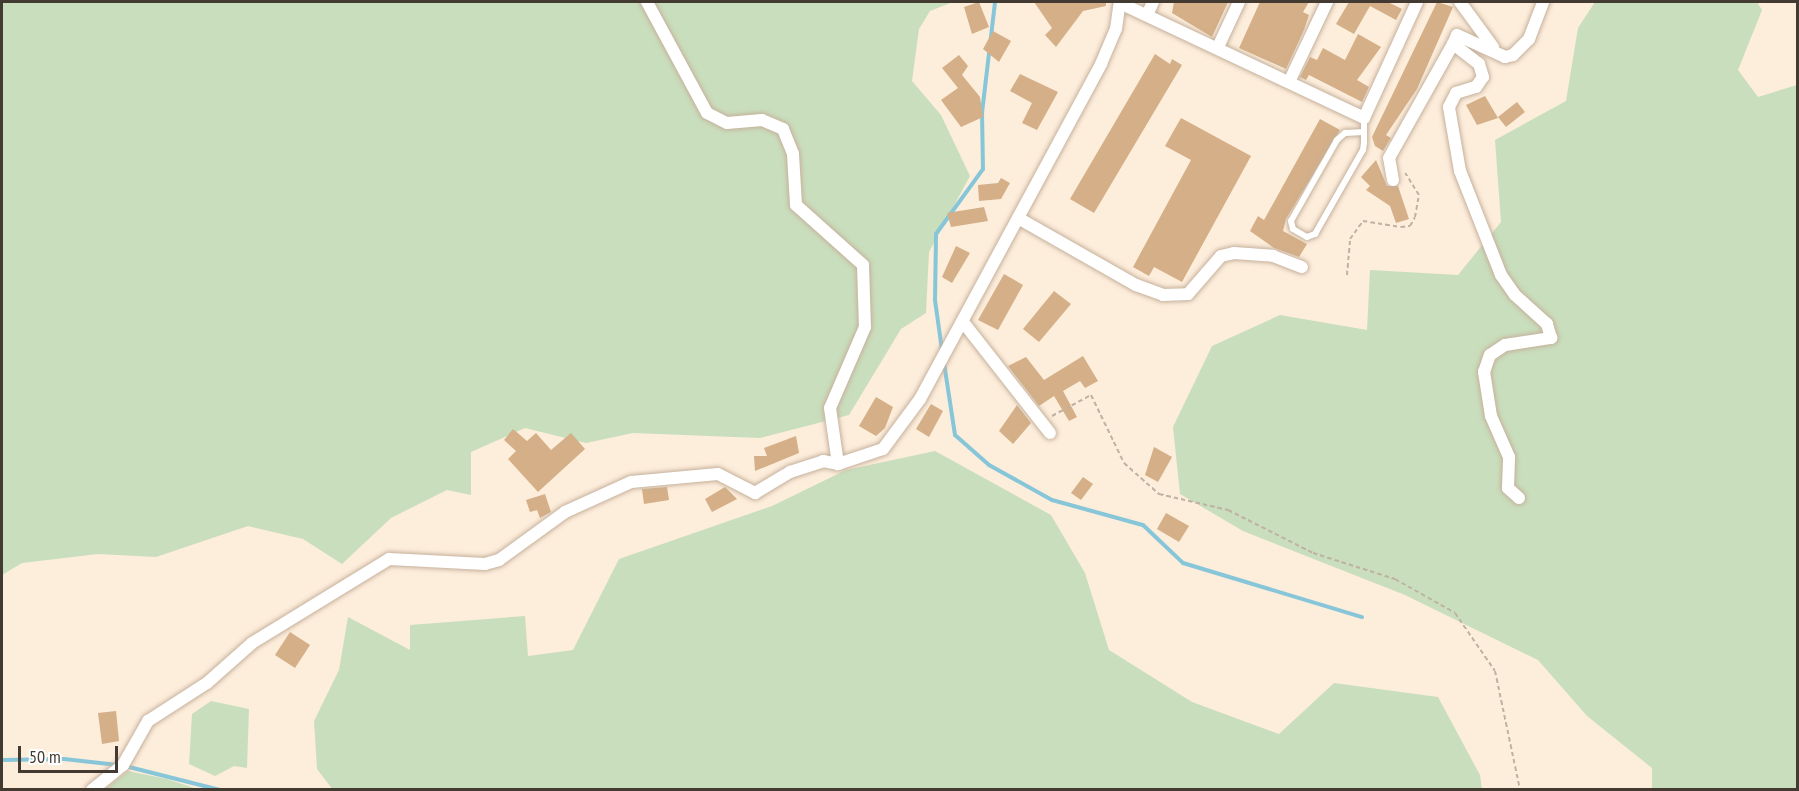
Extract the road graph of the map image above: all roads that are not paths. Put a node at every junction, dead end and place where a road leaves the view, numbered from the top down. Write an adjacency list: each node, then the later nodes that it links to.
1 (647, 2): 21 (street)
2 (1120, 2): 9 (street); 17 (street)
3 (1153, 2): 9 (street)
4 (1239, 2): 11 (street)
5 (1327, 2): 13 (street)
6 (1417, 2): 14 (street)
7 (1460, 2): 12 (street)
8 (1543, 2): 12 (street)
9 (1147, 15): 11 (street)
10 (1453, 44): 12 (street); 16 (street); 22 (street)
11 (1218, 47): 13 (street)
12 (1497, 53)
13 (1289, 82): 14 (street)
14 (1364, 118): 15 (lane)
15 (1364, 132): 15 (lane)
16 (1393, 180)
17 (1018, 218): 18 (street); 19 (street)
18 (1302, 267)
19 (963, 322): 20 (street); 21 (street)
20 (1050, 434)
21 (838, 464): 23 (street)
22 (1519, 498)
23 (92, 789)

